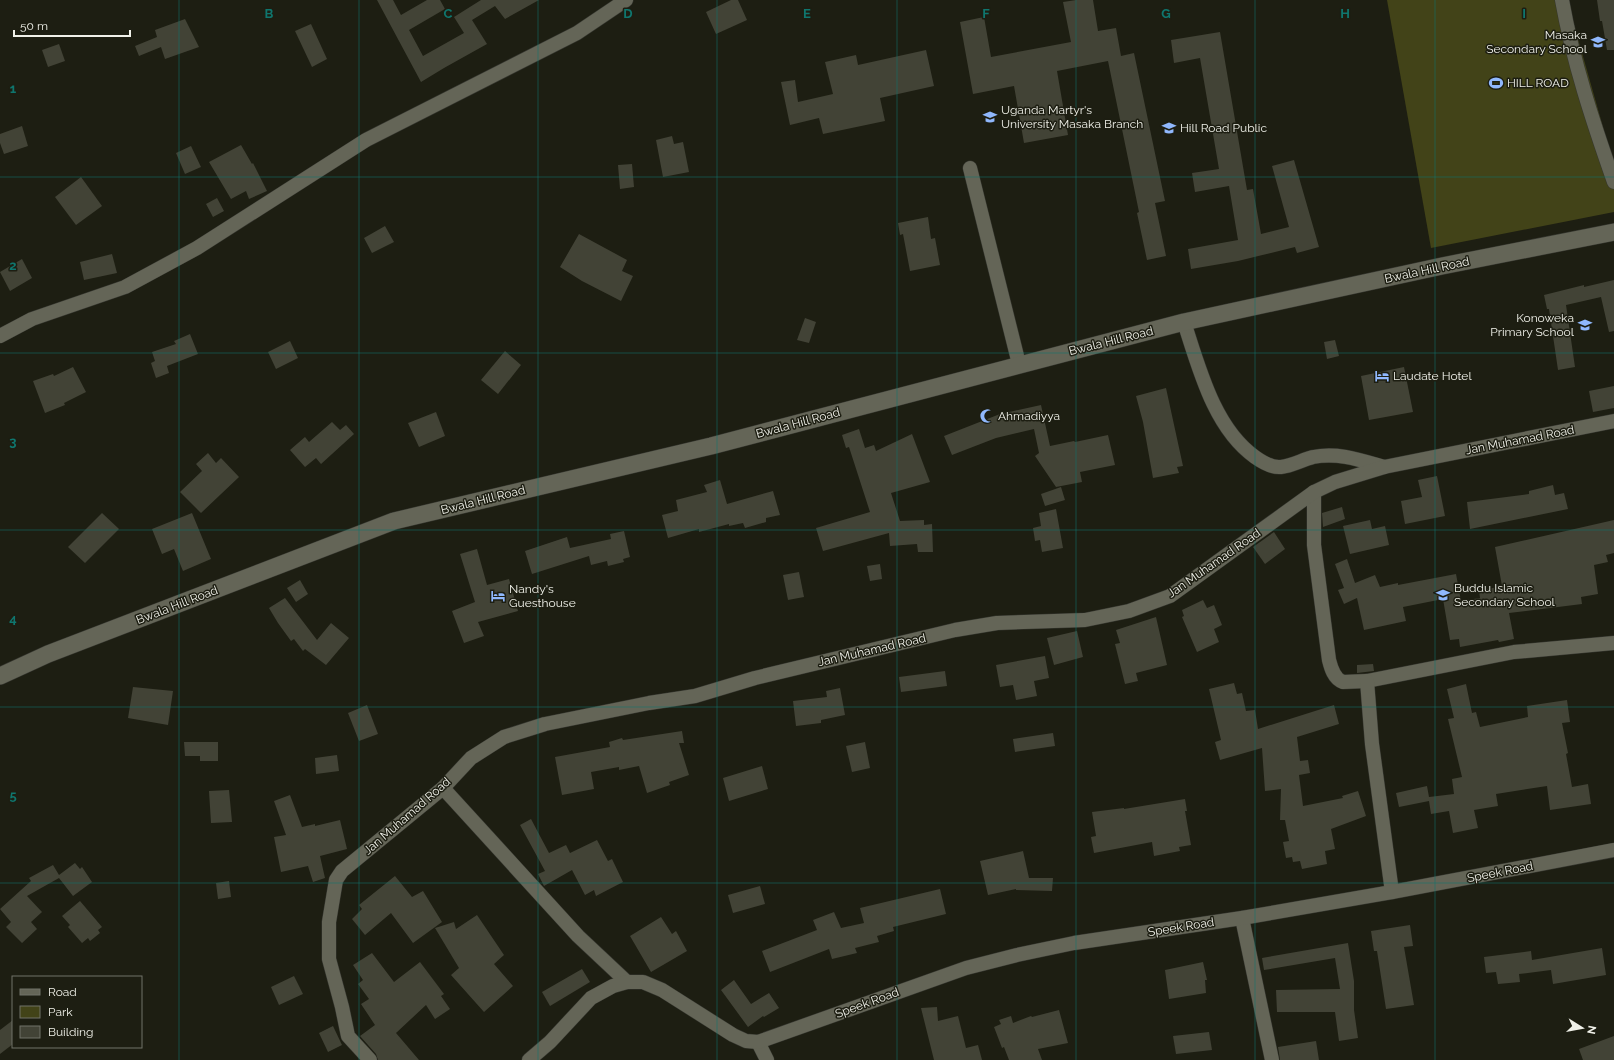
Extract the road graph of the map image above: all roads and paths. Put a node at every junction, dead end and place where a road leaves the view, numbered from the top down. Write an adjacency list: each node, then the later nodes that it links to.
1 (626, 0): 7 (street)
2 (1562, 0): 4 (street)
3 (970, 168): 8 (street)
4 (1614, 182)
5 (1614, 232): 6 (street, Bwala Hill Road)
6 (1184, 322): 8 (street, Bwala Hill Road); 10 (street)
7 (0, 336)
8 (1020, 364): 13 (street, Bwala Hill Road)
9 (1614, 421): 10 (street, Jan Muhamad Road)
10 (1384, 467): 11 (street, Jan Muhamad Road)
11 (1314, 492): 14 (street); 15 (street, Jan Muhamad Road)
12 (1614, 643): 14 (street)
13 (0, 676)
14 (1367, 681): 17 (street)
15 (443, 788): 19 (street); 21 (street, Jan Muhamad Road)
16 (1614, 850): 17 (street, Speek Road)
17 (1392, 892): 18 (street, Speek Road)
18 (1242, 918): 20 (street, Speek Road); 24 (street)
19 (627, 982): 20 (street); 22 (street)
20 (758, 1042): 23 (street)
21 (370, 1060)
22 (529, 1060)
23 (767, 1060)
24 (1272, 1060)

